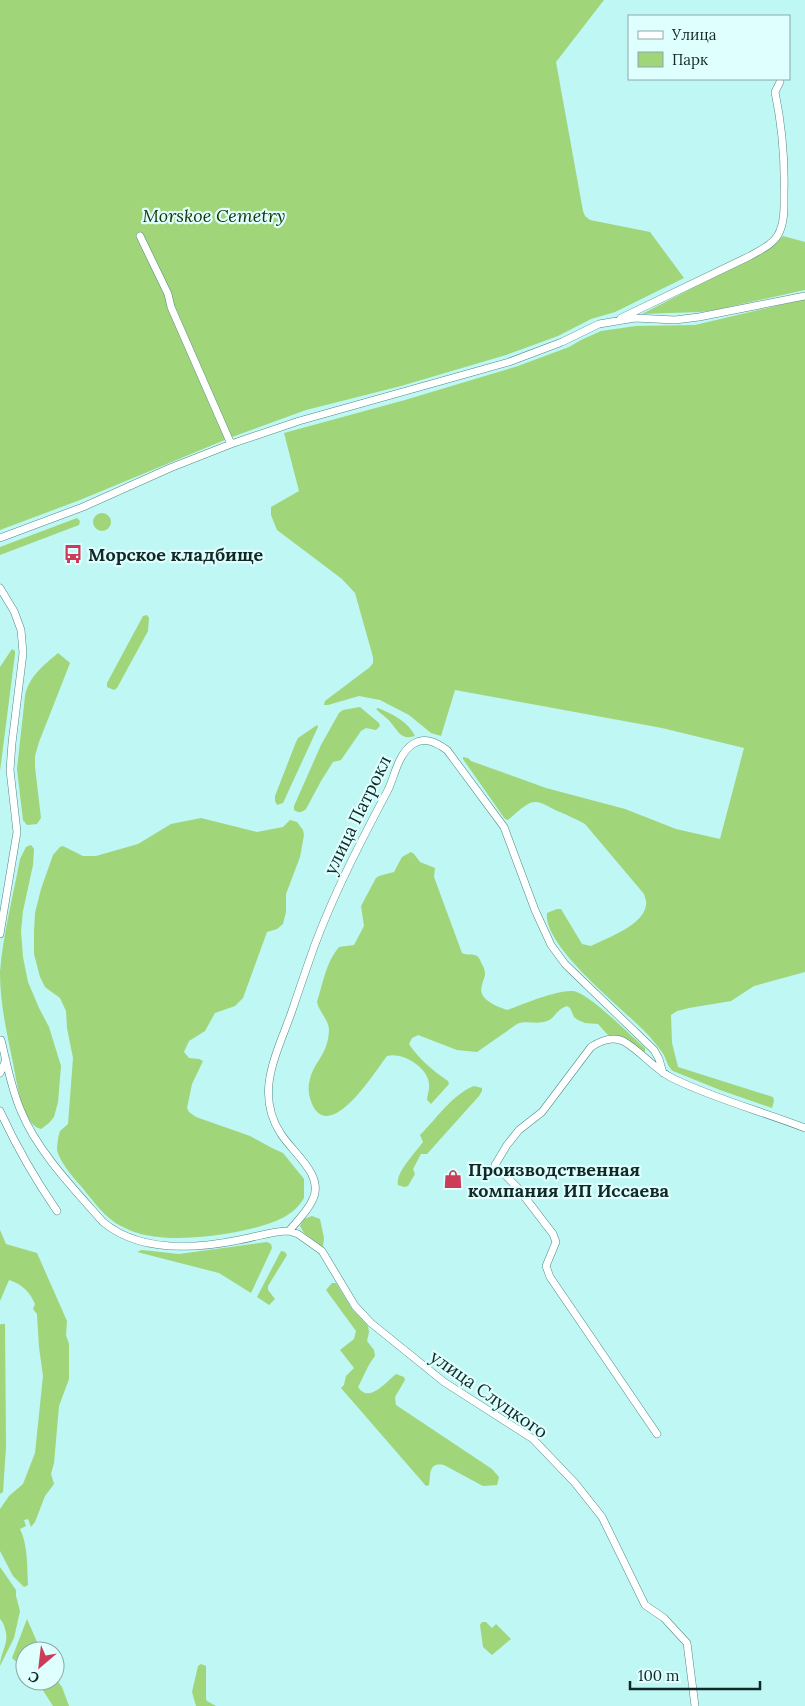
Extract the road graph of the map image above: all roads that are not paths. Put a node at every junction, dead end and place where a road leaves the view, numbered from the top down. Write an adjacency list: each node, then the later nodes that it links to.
1 (780, 82): 4 (street)
2 (140, 236): 5 (street)
3 (805, 296): 4 (street)
4 (616, 320): 5 (street)
5 (231, 444): 6 (street)
6 (0, 538)
7 (0, 588): 8 (street)
8 (0, 934)
9 (0, 1038): 10 (street)
10 (6, 1060): 12 (street); 16 (street)
11 (663, 1073): 14 (street); 16 (street, улица Патрокл); 17 (street)
12 (0, 1074)
13 (0, 1111): 15 (street)
14 (805, 1128)
15 (56, 1211)
16 (288, 1231): 18 (street, улица Слуцкого)
17 (657, 1434)
18 (695, 1706)

